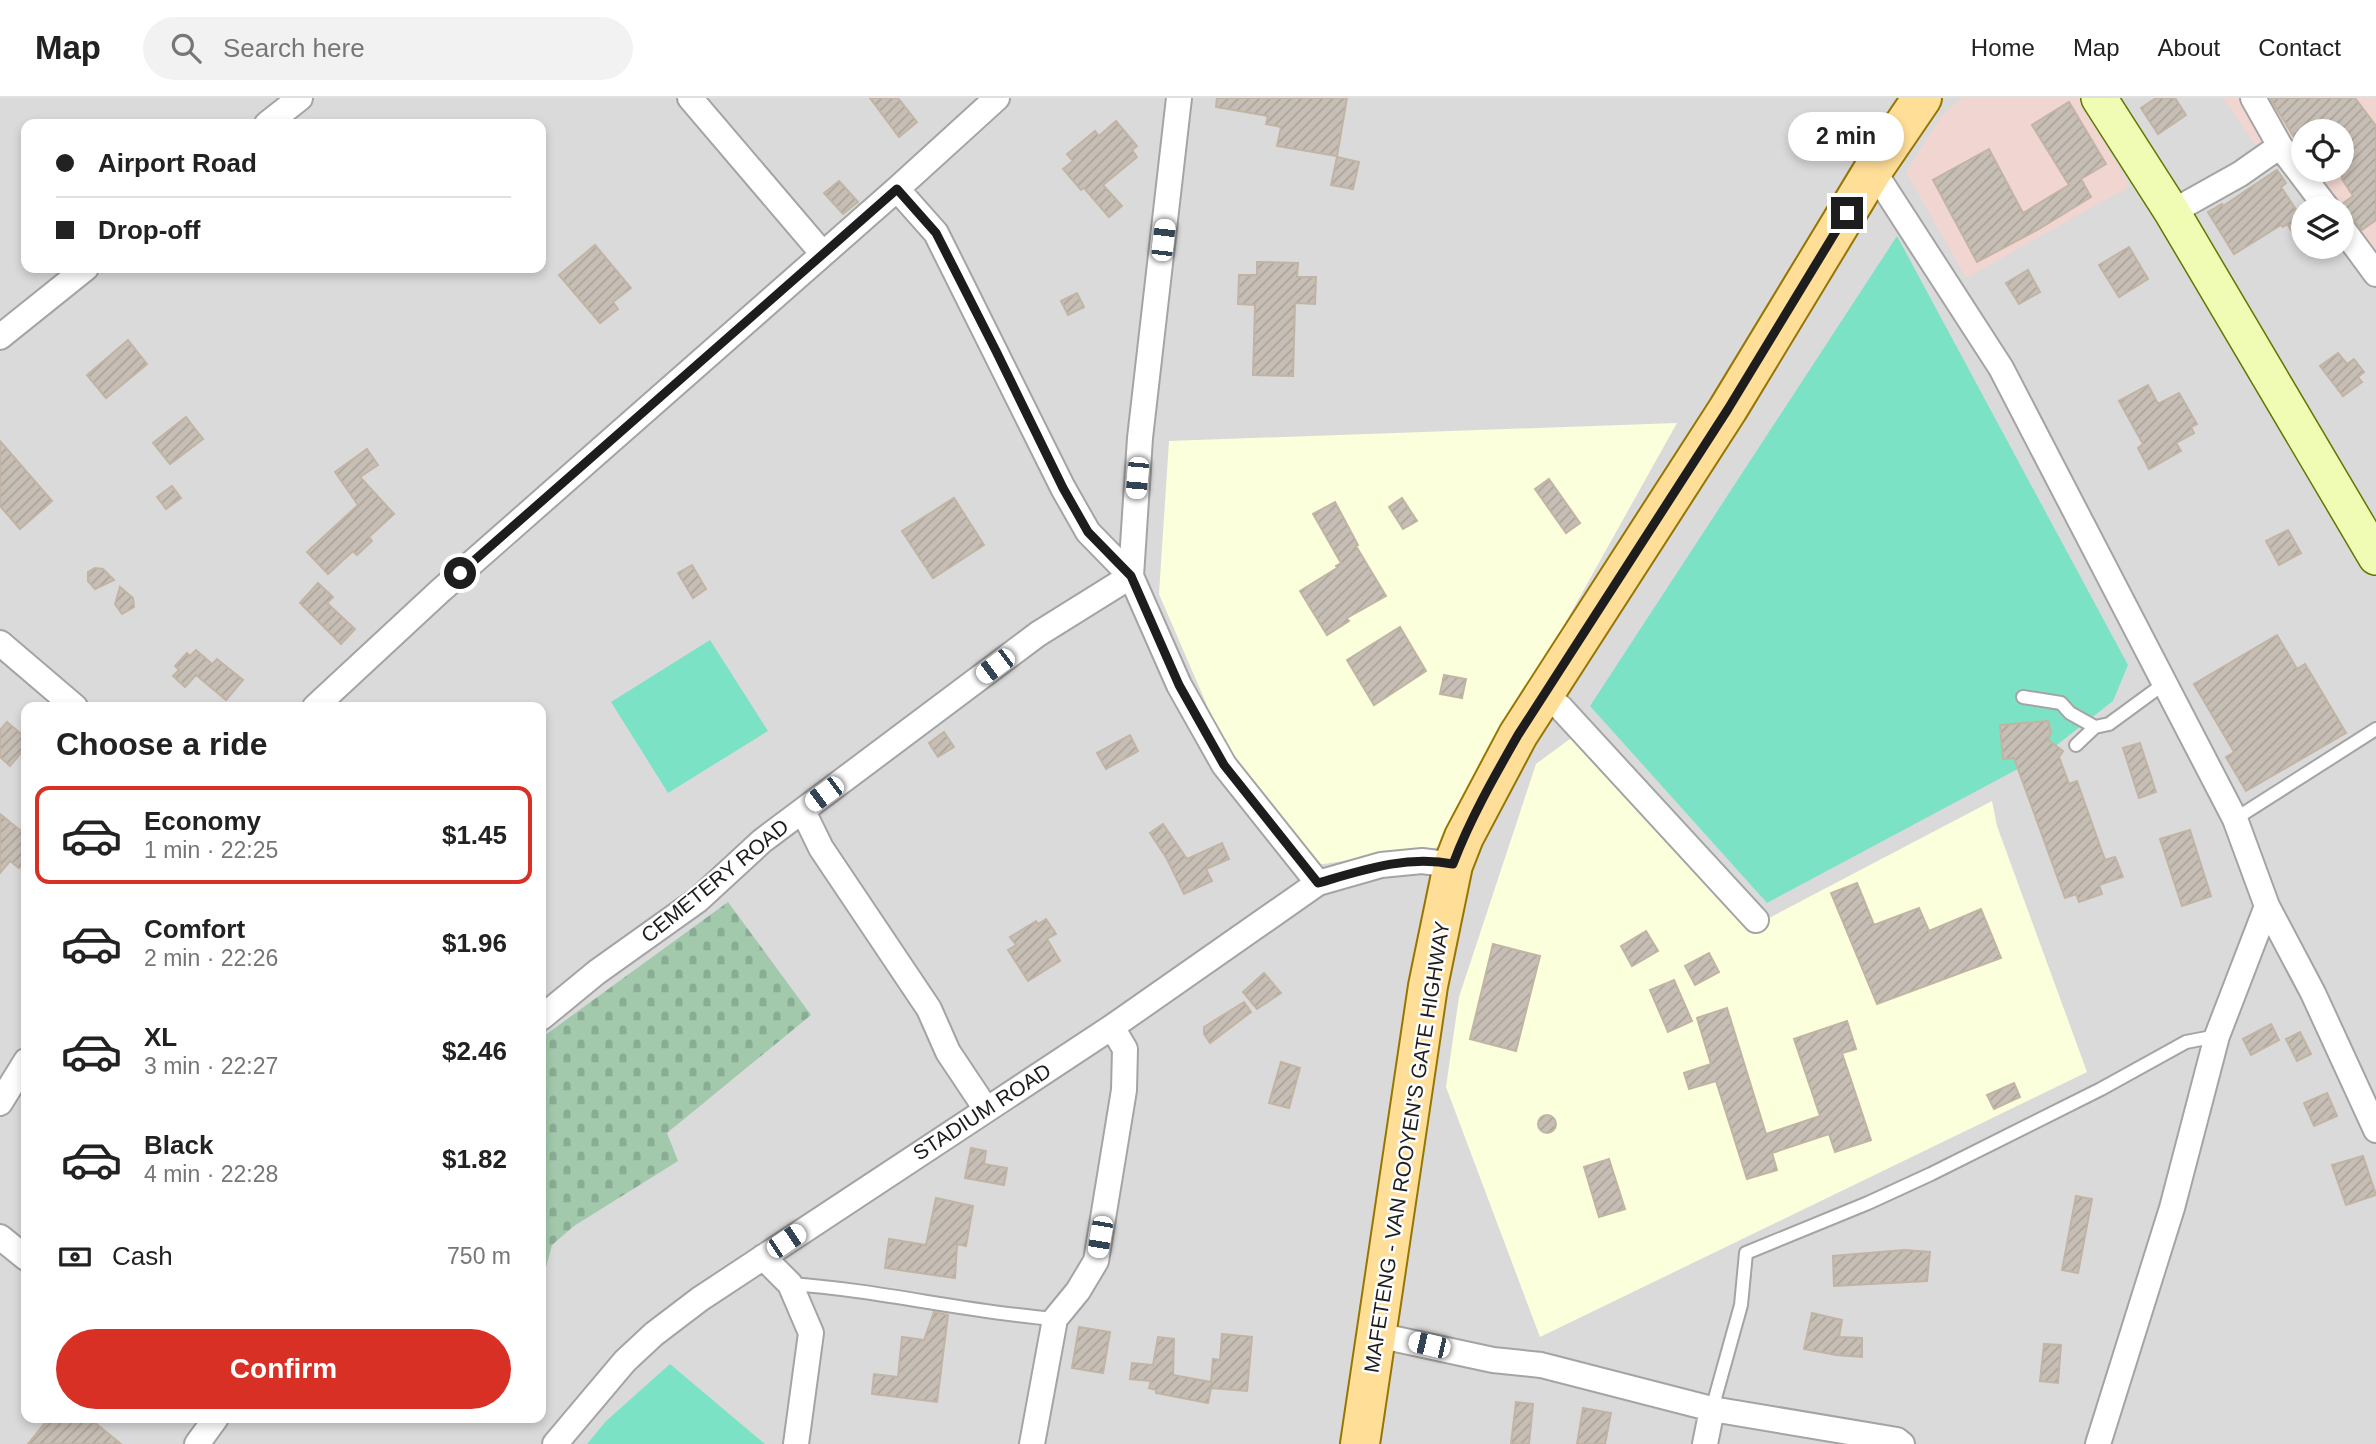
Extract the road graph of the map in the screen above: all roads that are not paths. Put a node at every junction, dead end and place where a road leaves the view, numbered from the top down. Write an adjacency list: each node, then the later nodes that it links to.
1 (300, 98): 8 (street)
2 (690, 98): 15 (street)
3 (997, 98): 11 (street)
4 (1179, 98): 20 (street)
5 (2099, 98): 13 (street)
6 (2253, 98): 9 (street)
7 (1922, 99): 10 (main road, MAFETENG - VAN ROOYEN'S GATE HIGHWAY)
8 (273, 119)
9 (2280, 146): 12 (street); 13 (street)
10 (1873, 170): 22 (street); 23 (main road, MAFETENG - VAN ROOYEN'S GATE HIGHWAY)
11 (897, 189): 15 (street); 20 (street)
12 (2318, 196)
13 (2172, 212): 19 (street)
14 (2354, 244): 17 (street)
15 (823, 254): 26 (street)
16 (80, 273): 18 (street)
17 (2376, 274)
18 (0, 337)
19 (2376, 557)
20 (1131, 576): 30 (street, CEMETERY ROAD); 33 (street)
21 (0, 643): 25 (street)
22 (2165, 683): 27 (lane); 31 (street)
23 (1544, 696): 32 (main road, MAFETENG - VAN ROOYEN'S GATE HIGHWAY); 35 (street)
24 (2023, 697): 27 (lane)
25 (69, 702)
26 (320, 702)
27 (2095, 727): 29 (lane)
28 (2376, 729): 31 (lane)
29 (2076, 745)
30 (803, 810): 36 (street, CEMETERY ROAD); 41 (street)
31 (2235, 819): 34 (street)
32 (1453, 864): 33 (street, STADIUM ROAD); 48 (main road, MAFETENG - VAN ROOYEN'S GATE HIGHWAY)
33 (1318, 883): 37 (street, STADIUM ROAD)
34 (2267, 906): 38 (street); 42 (street)
35 (1756, 920)
36 (546, 1014)
37 (1112, 1027): 41 (street, STADIUM ROAD); 47 (street)
38 (2217, 1036): 49 (lane); 58 (street)
39 (21, 1069): 40 (street)
40 (0, 1103)
41 (986, 1109): 45 (street, STADIUM ROAD)
42 (2376, 1130)
43 (0, 1237): 44 (street)
44 (21, 1254)
45 (763, 1256): 46 (street); 52 (street, STADIUM ROAD)
46 (790, 1284): 47 (lane); 53 (street)
47 (1055, 1319): 54 (street)
48 (1377, 1335): 49 (street); 55 (main road, MAFETENG - VAN ROOYEN'S GATE HIGHWAY)
49 (1712, 1409): 56 (street); 57 (street)
50 (212, 1423): 51 (street)
51 (197, 1444)
52 (555, 1444)
53 (796, 1444)
54 (1032, 1444)
55 (1360, 1444)
56 (1705, 1444)
57 (1902, 1444)
58 (2098, 1444)

